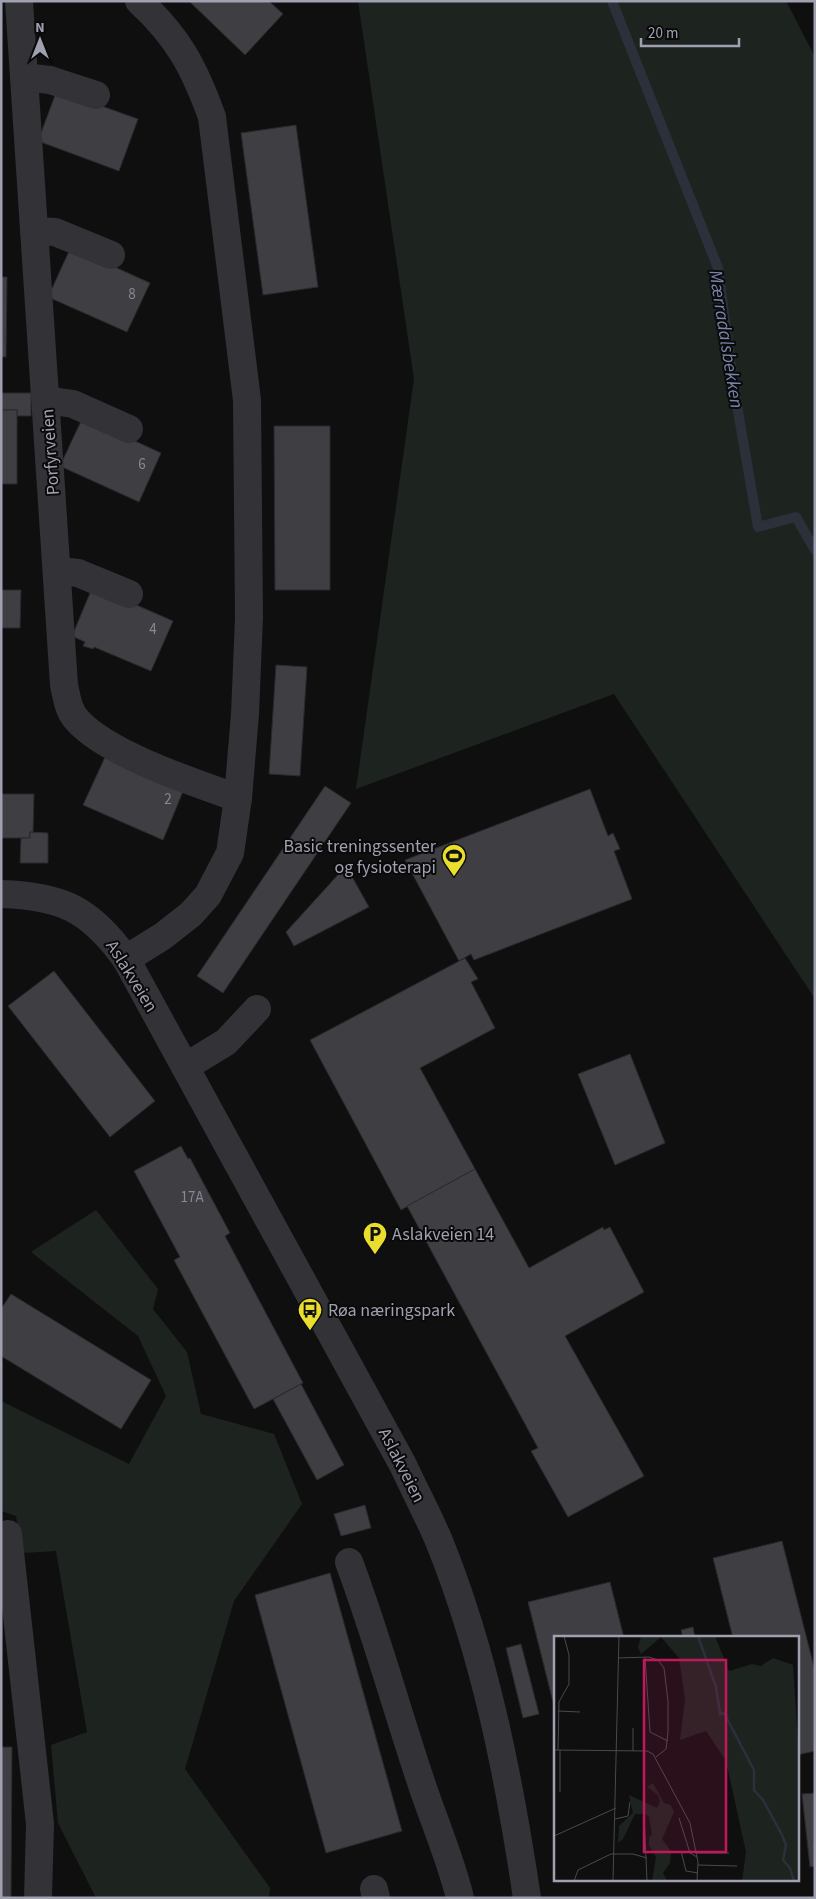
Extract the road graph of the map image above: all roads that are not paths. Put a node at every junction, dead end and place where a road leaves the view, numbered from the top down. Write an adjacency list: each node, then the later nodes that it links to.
1 (20, 1): 3 (street, Porfyrveien)
2 (139, 1): 11 (street)
3 (24, 77): 4 (street); 5 (street, Porfyrveien)
4 (96, 95)
5 (34, 231): 6 (street); 7 (street, Porfyrveien)
6 (111, 255)
7 (46, 400): 8 (street); 9 (street, Porfyrveien)
8 (129, 429)
9 (58, 571): 10 (street); 11 (street, Porfyrveien)
10 (130, 594)
11 (238, 798): 13 (street)
12 (1, 894): 13 (street, Aslakveien)
13 (126, 959): 15 (street, Aslakveien)
14 (257, 1009): 15 (street)
15 (185, 1067): 20 (street, Aslakveien)
16 (8, 1534): 18 (street)
17 (349, 1562): 19 (street)
18 (38, 1898)
19 (460, 1898)
20 (527, 1898)

